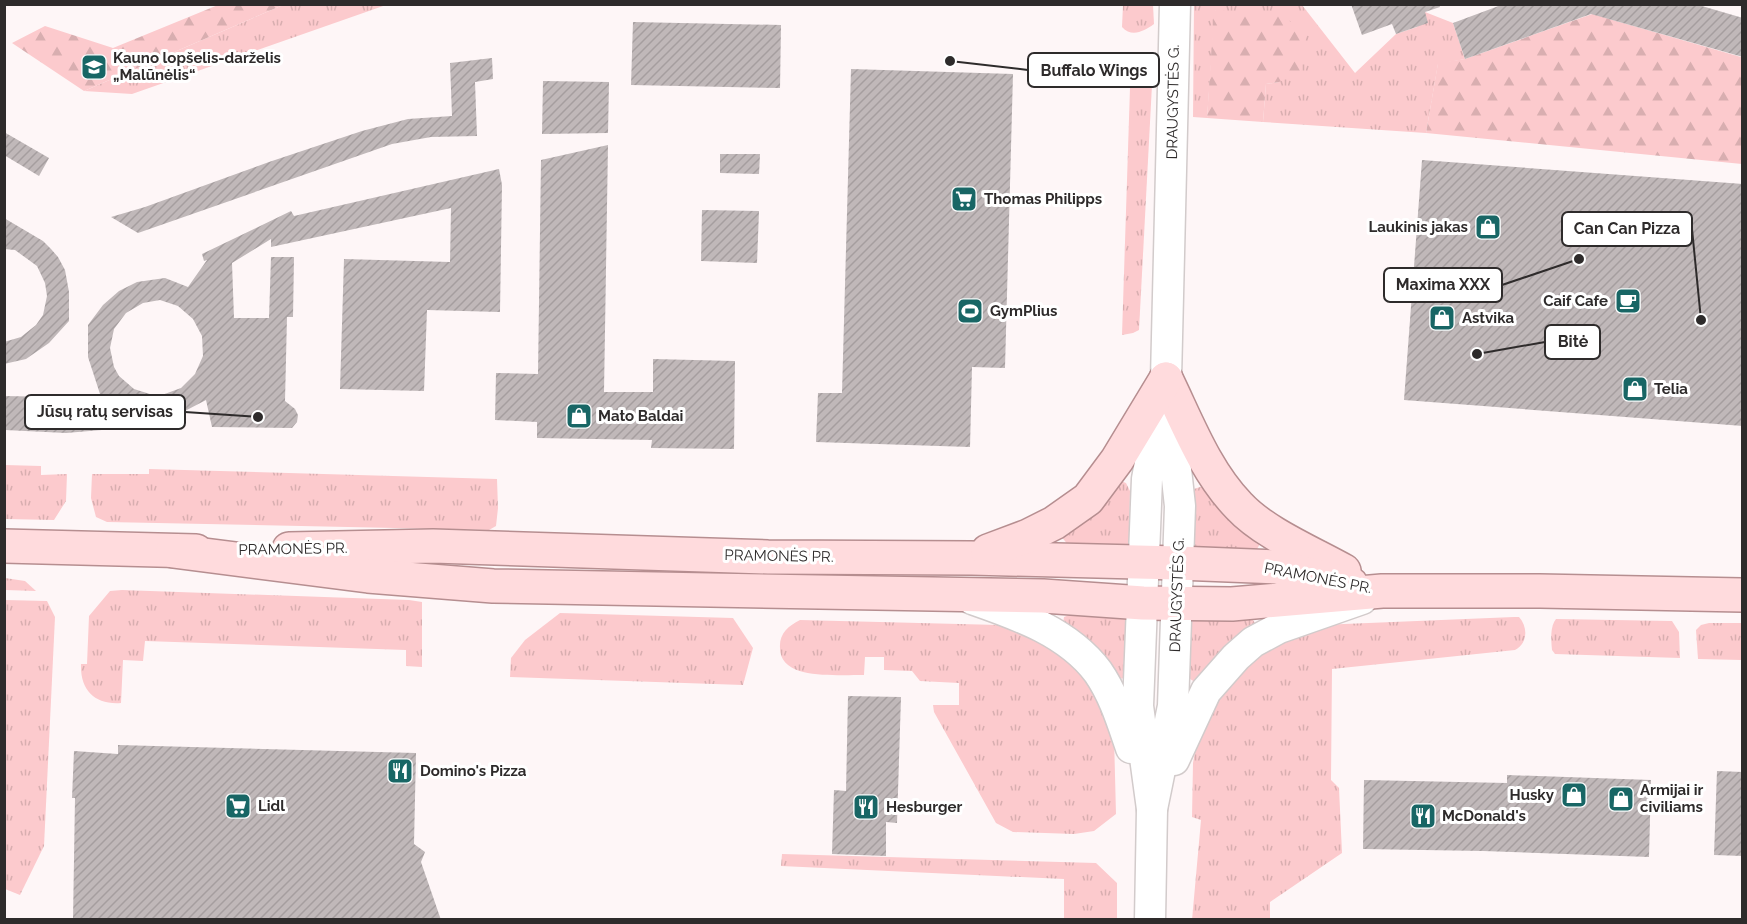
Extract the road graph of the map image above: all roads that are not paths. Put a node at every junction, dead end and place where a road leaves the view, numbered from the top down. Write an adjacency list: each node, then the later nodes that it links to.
1 (1175, 4): 2 (main road, DRAUGYSTĖS G.)
2 (1166, 379): 5 (main road); 6 (main road, DRAUGYSTĖS G.); 7 (main road, DRAUGYSTĖS G.); 8 (main road)
3 (4, 546): 4 (main road, PRAMONĖS PR.)
4 (173, 551): 5 (main road, PRAMONĖS PR.); 9 (main road, PRAMONĖS PR.)
5 (971, 558): 6 (main road, PRAMONĖS PR.)
6 (1144, 562): 7 (main road, PRAMONĖS PR.); 11 (main road, DRAUGYSTĖS G.)
7 (1178, 562): 8 (main road, PRAMONĖS PR.); 12 (main road, DRAUGYSTĖS G.)
8 (1382, 591): 10 (main road, PRAMONĖS PR.); 12 (main road, PRAMONĖS PR.); 13 (main road)
9 (961, 595): 11 (main road, PRAMONĖS PR.); 13 (main road)
10 (1743, 595)
11 (1143, 603): 12 (main road, PRAMONĖS PR.); 13 (main road, DRAUGYSTĖS G.)
12 (1177, 603): 13 (main road, DRAUGYSTĖS G.)
13 (1152, 809): 14 (main road, DRAUGYSTĖS G.)
14 (1150, 920)

